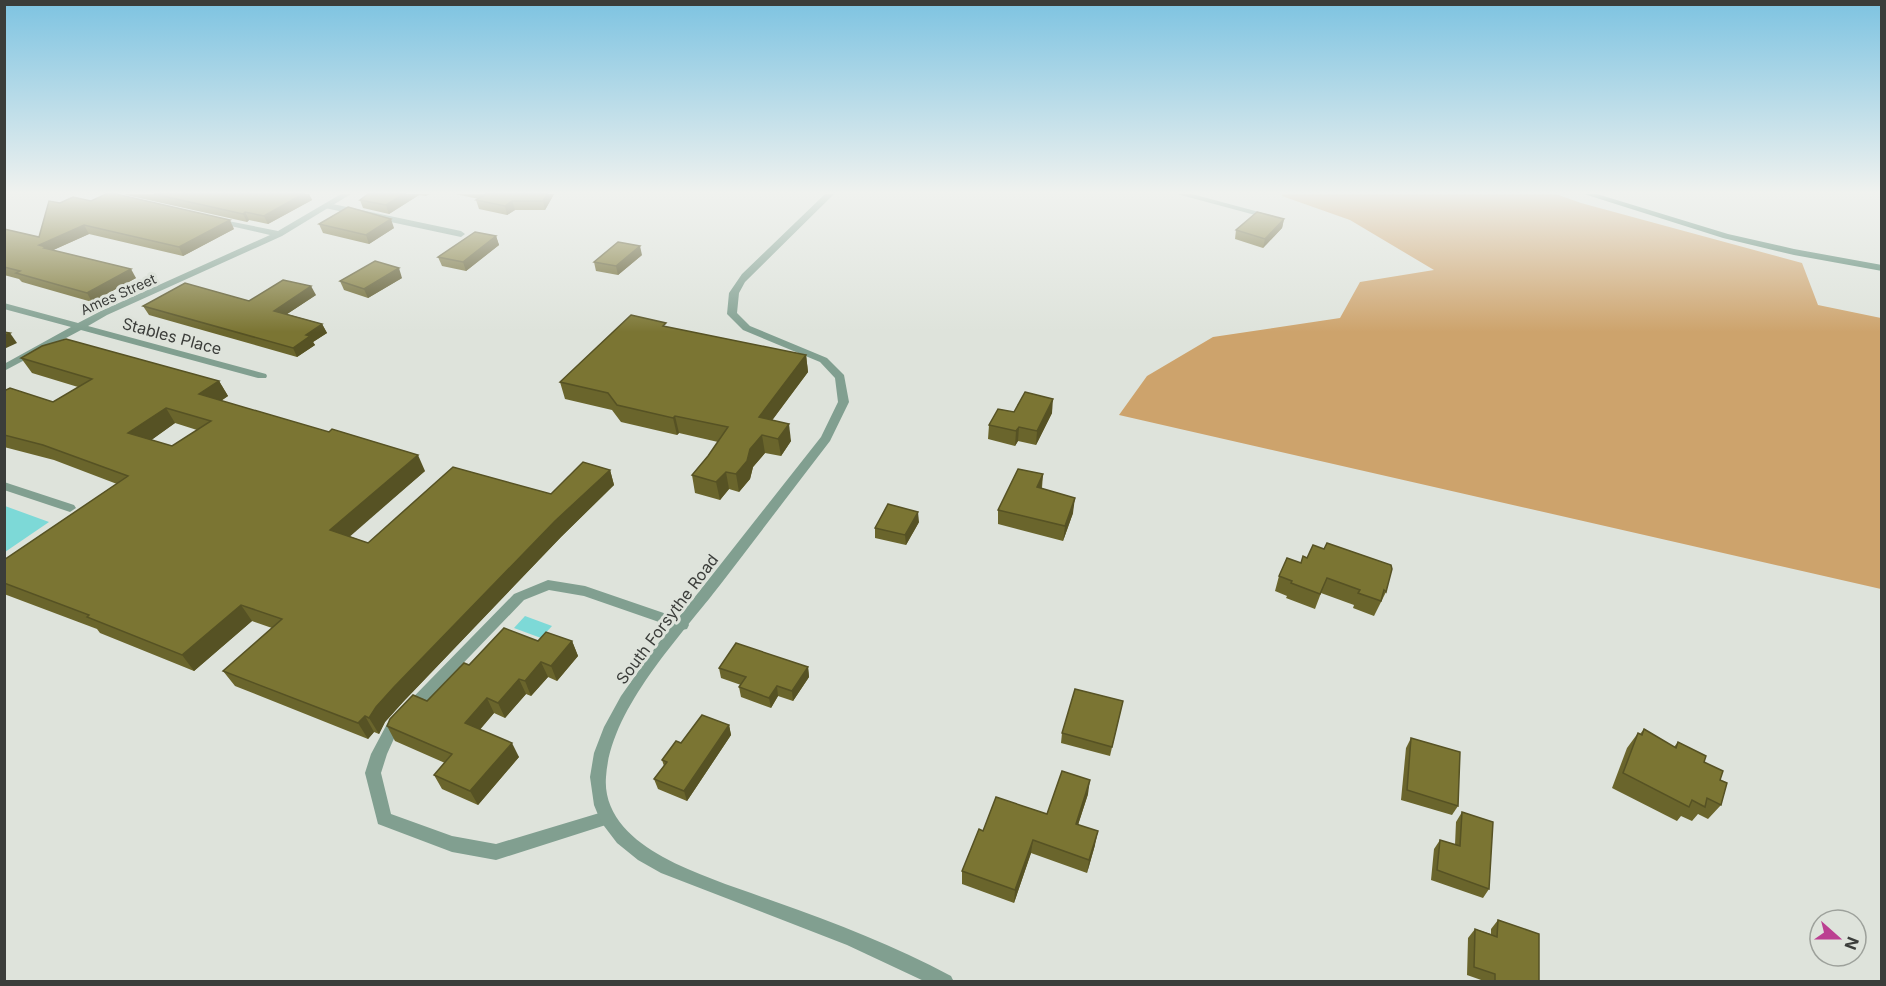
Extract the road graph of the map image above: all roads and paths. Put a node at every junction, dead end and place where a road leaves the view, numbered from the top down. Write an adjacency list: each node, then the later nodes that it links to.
1 (266, 240): 6 (street, Ames Street)
2 (782, 240): 11 (street, South Forsythe Road)
3 (1745, 240): 4 (main road)
4 (1881, 268)
5 (4, 306): 6 (street, Stables Place)
6 (80, 326): 7 (street, Ames Street); 8 (street, Stables Place)
7 (4, 368)
8 (262, 376)
9 (4, 486): 10 (street)
10 (70, 508)
11 (682, 625): 12 (street, South Forsythe Road); 12 (street)
12 (606, 818): 13 (street, South Forsythe Road)
13 (945, 981)

